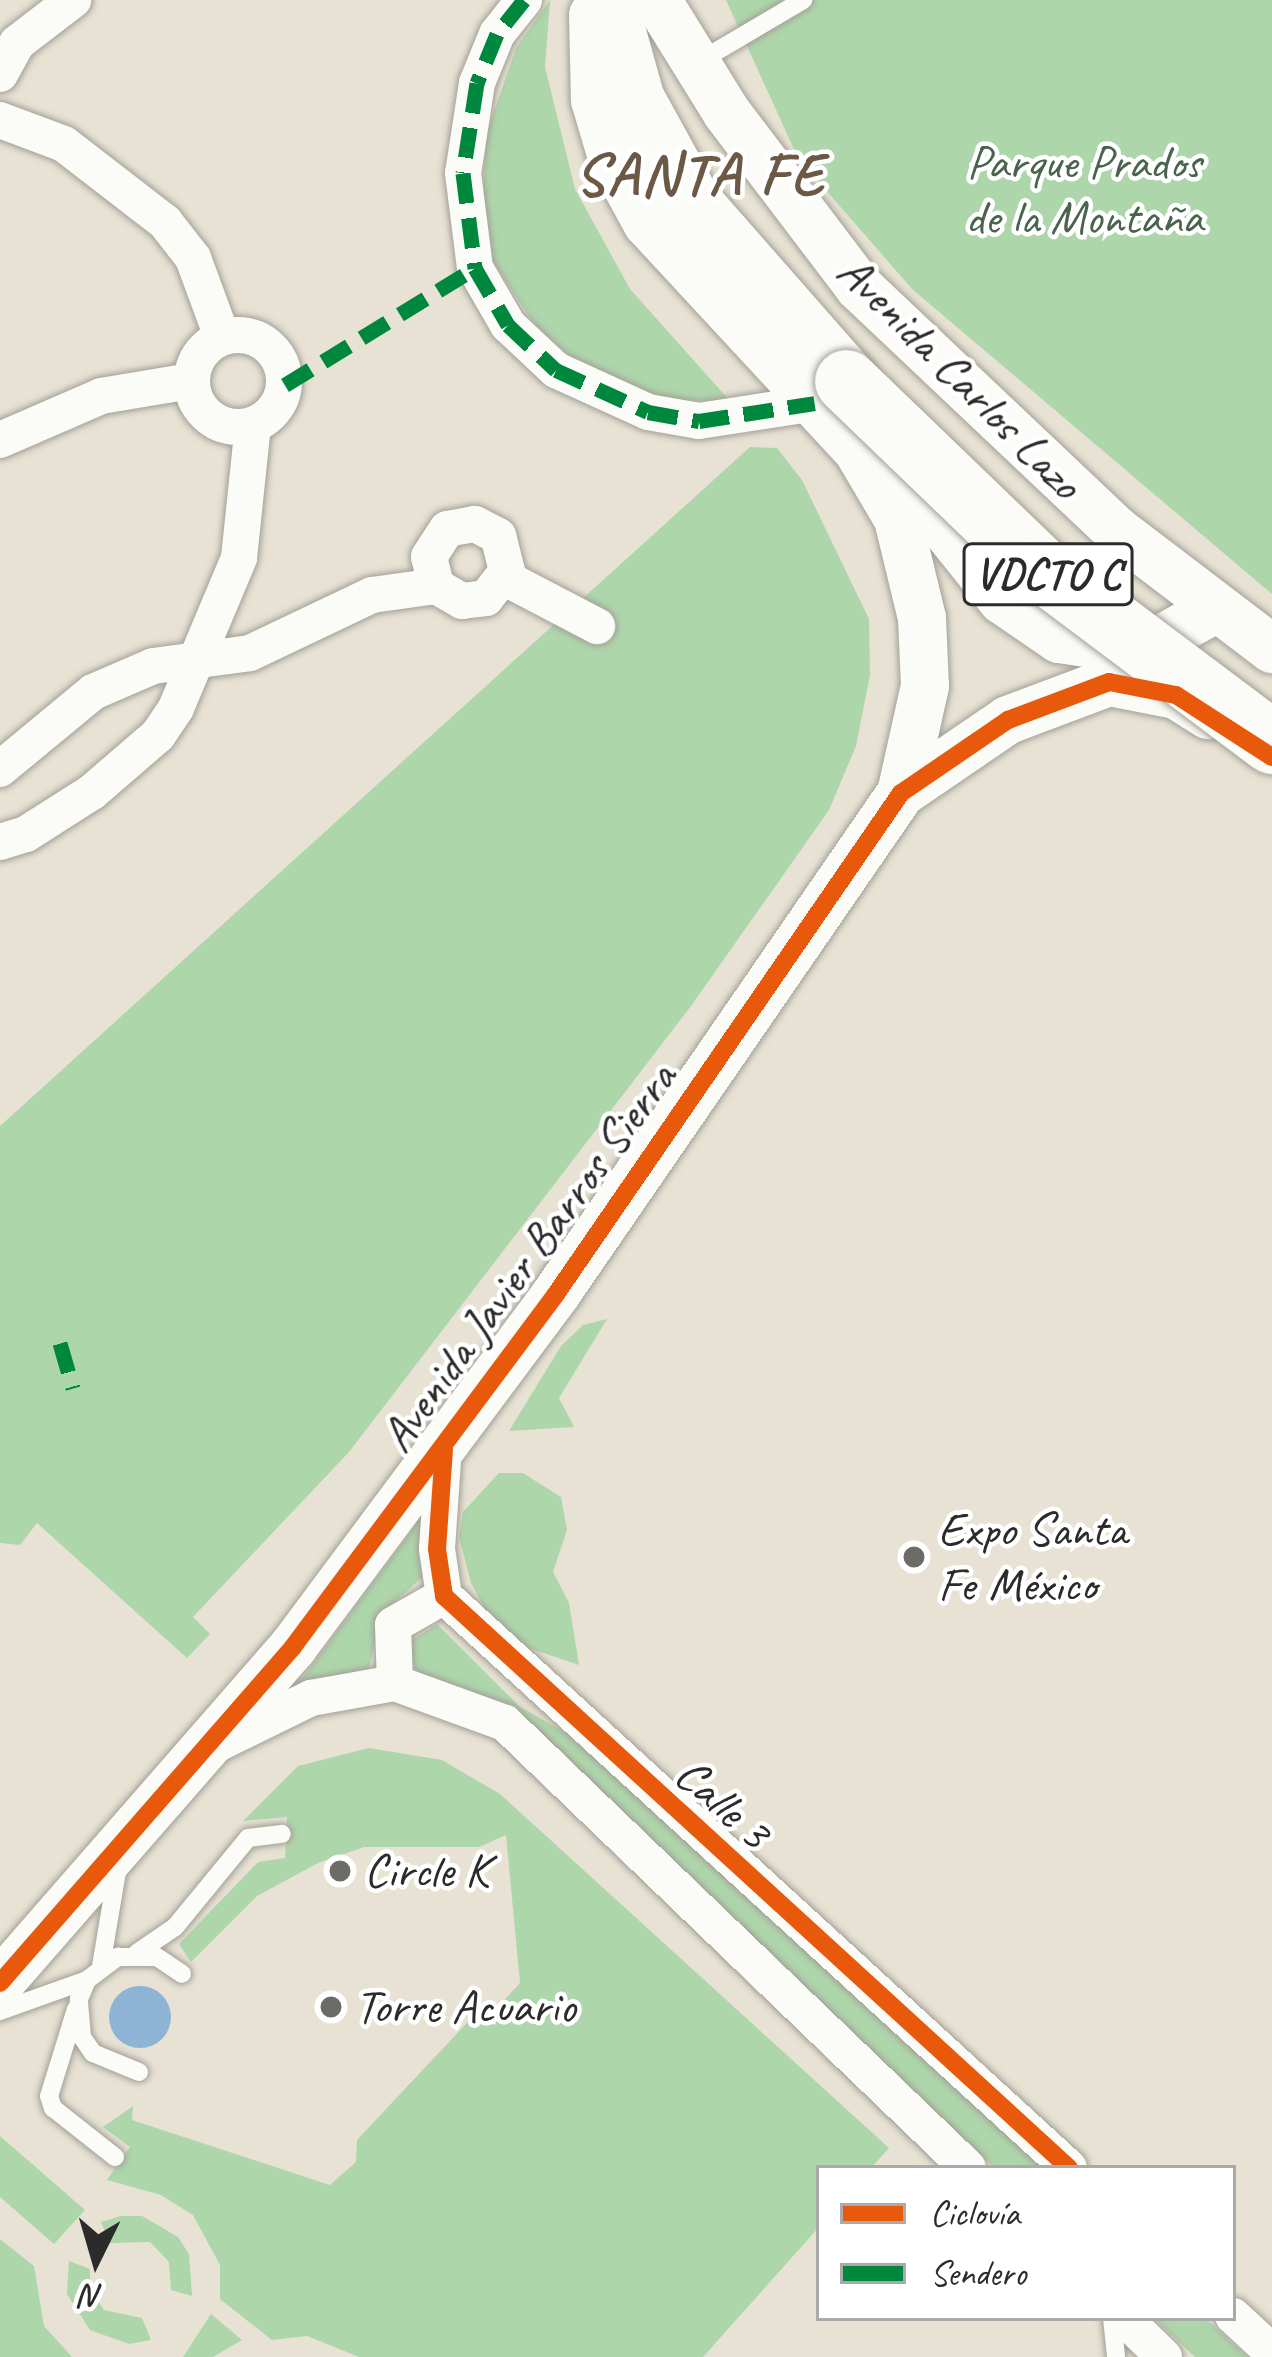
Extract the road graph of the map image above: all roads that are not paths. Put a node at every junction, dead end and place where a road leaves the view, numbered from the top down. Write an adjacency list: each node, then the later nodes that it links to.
1 (73, 0): 9 (street)
2 (524, 0): 12 (street)
3 (592, 0): 12 (main road, Avenida Carlos Lazo)
4 (605, 0): 12 (highway, Avenida Carlos Lazo / VDCTO C)
5 (646, 0): 12 (highway, Avenida Carlos Lazo / VDCTO C)
6 (657, 0): 8 (main road, Avenida Carlos Lazo)
7 (803, 0): 8 (lane)
8 (700, 61): 19 (main road, Avenida Carlos Lazo)
9 (0, 74)
10 (0, 120): 11 (street)
11 (222, 337): 13 (street); 14 (street)
12 (843, 378): 16 (main road, Avenida Carlos Lazo); 23 (highway, Avenida Carlos Lazo / VDCTO C); 24 (highway, Avenida Carlos Lazo / VDCTO C, bridge)
13 (191, 381): 14 (street); 15 (street)
14 (253, 425): 22 (street)
15 (0, 440)
16 (882, 484): 19 (main road); 27 (main road, Avenida Carlos Lazo)
17 (505, 578): 18 (street); 18 (street); 20 (street)
18 (436, 586): 22 (street)
19 (1215, 610): 21 (main road, Avenida Carlos Lazo)
20 (597, 626)
21 (1272, 649)
22 (199, 660): 26 (street); 28 (street)
23 (1272, 694)
24 (1272, 742)
25 (1272, 757): 27 (main road, Avenida Javier Barros Sierra)
26 (0, 770)
27 (902, 793): 29 (main road, Avenida Javier Barros Sierra)
28 (0, 842)
29 (445, 1443): 30 (street); 32 (main road, Avenida Javier Barros Sierra)
30 (444, 1596): 31 (street); 43 (street, Calle 3)
31 (395, 1683): 32 (street); 42 (street, Calle 3)
32 (213, 1746): 34 (main road, Avenida Javier Barros Sierra)
33 (282, 1834): 35 (lane)
34 (121, 1849): 37 (lane); 38 (main road, Avenida Javier Barros Sierra)
35 (137, 1953): 36 (lane); 37 (lane)
36 (182, 1974)
37 (89, 1982): 39 (lane); 40 (lane); 41 (lane)
38 (0, 1983)
39 (0, 2011)
40 (140, 2072)
41 (115, 2157)
42 (965, 2165)
43 (1066, 2165)
44 (1236, 2319): 47 (street)
45 (1112, 2321): 48 (lane)
46 (1127, 2321): 49 (street)
47 (1272, 2352)
48 (1115, 2357)
49 (1164, 2357)

